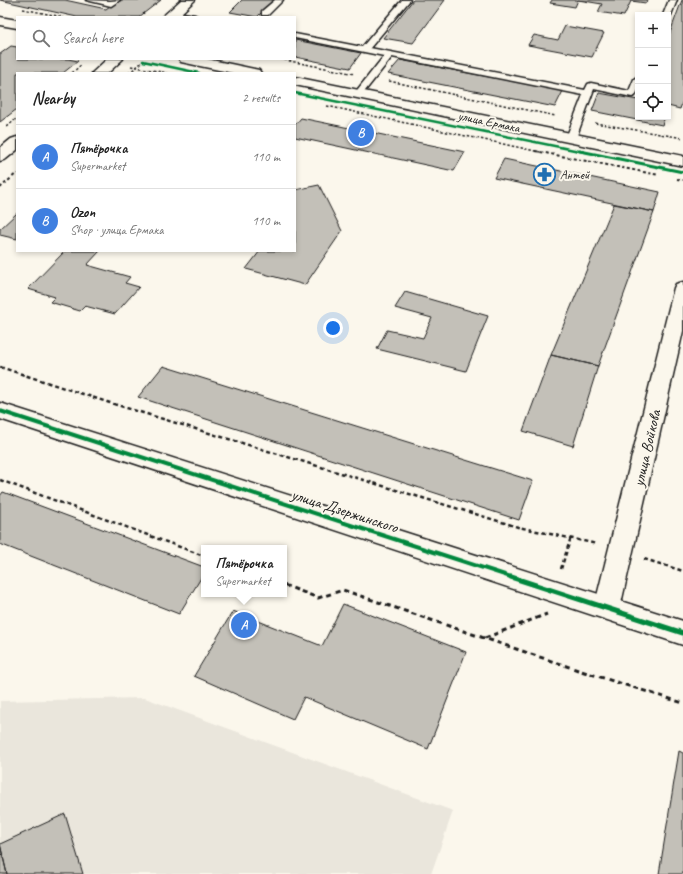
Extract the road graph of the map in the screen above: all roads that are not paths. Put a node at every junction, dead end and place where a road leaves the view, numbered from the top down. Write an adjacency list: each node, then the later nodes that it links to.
1 (90, 0): 2 (lane)
2 (116, 0)
3 (189, 0): 9 (street)
4 (279, 0): 8 (lane)
5 (406, 0): 14 (lane)
6 (674, 0): 7 (lane)
7 (668, 12)
8 (265, 13)
9 (171, 15): 10 (lane)
10 (183, 16)
11 (0, 21): 12 (street)
12 (16, 24)
13 (296, 36): 14 (lane)
14 (364, 50): 15 (lane)
15 (389, 55): 22 (lane); 23 (lane)
16 (115, 60): 18 (street)
17 (191, 60): 19 (street)
18 (100, 72)
19 (249, 72)
20 (296, 81): 23 (street, улица Ермака)
21 (636, 84): 22 (lane)
22 (588, 93): 24 (lane)
23 (358, 94): 24 (street, улица Ермака)
24 (571, 138): 27 (street, улица Ермака)
25 (16, 143): 26 (street)
26 (0, 156)
27 (683, 161)
28 (683, 288): 30 (street, улица Войкова)
29 (0, 411): 30 (street, улица Дзержинского)
30 (607, 608): 31 (street, улица Дзержинского)
31 (683, 633)

